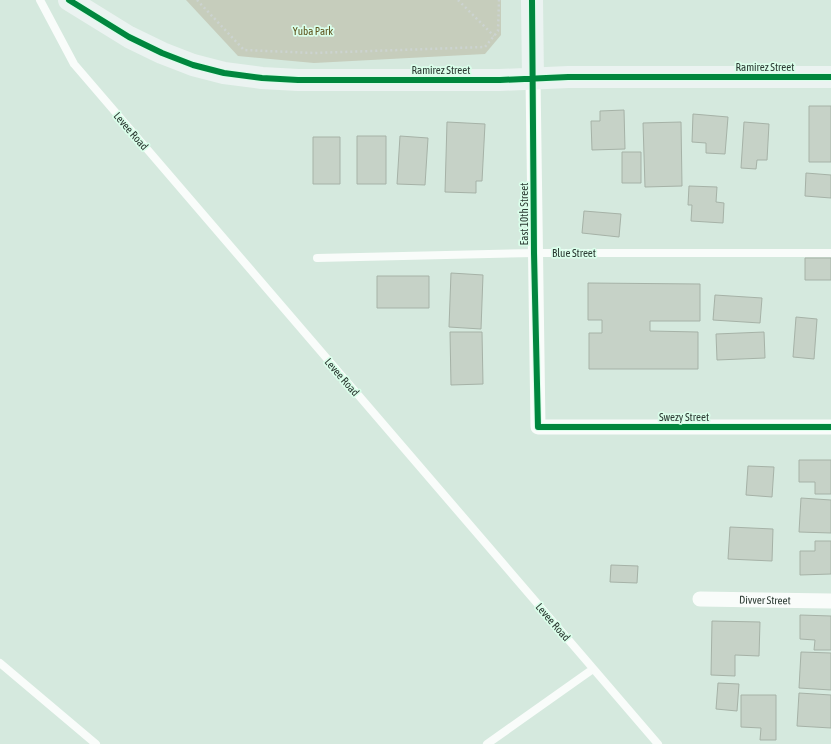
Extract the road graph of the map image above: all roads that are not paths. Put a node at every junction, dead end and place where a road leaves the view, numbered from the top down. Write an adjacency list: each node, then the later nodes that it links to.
1 (40, 0): 14 (lane, Levee Road)
2 (69, 0): 5 (street, Ramirez Street)
3 (532, 0): 5 (street, East 10th Street)
4 (831, 77): 5 (street, Ramirez Street)
5 (533, 79): 6 (street, East 10th Street)
6 (534, 253): 7 (lane, Blue Street); 8 (lane, Blue Street); 9 (street, East 10th Street)
7 (831, 253)
8 (317, 258)
9 (538, 427): 10 (street, Swezy Street)
10 (831, 427)
11 (700, 599): 12 (street, Divver Street)
12 (831, 601)
13 (0, 664): 15 (lane)
14 (593, 669): 16 (lane); 17 (lane, Levee Road)
15 (96, 744)
16 (487, 744)
17 (658, 744)

